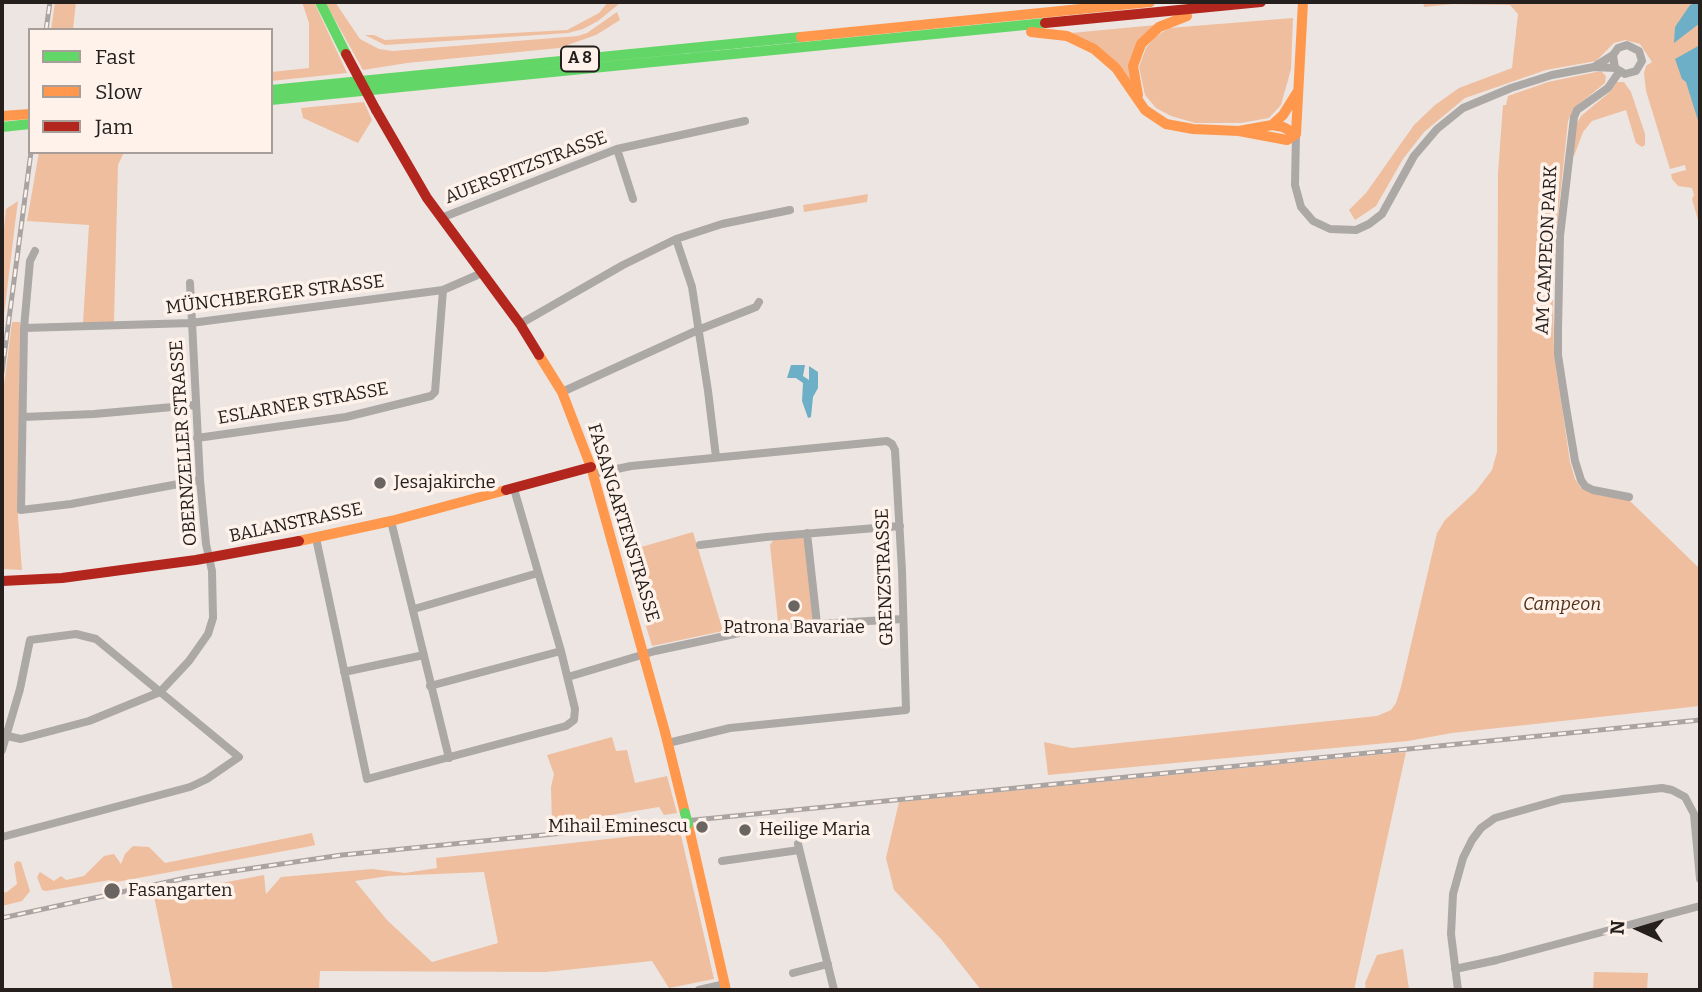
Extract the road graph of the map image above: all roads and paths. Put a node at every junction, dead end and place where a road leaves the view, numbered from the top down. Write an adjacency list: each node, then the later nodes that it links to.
1 (320, 2): 27 (main road, FASANGARTENSTRASSE, bridge)
2 (1150, 2): 12 (main road, A 8)
3 (1261, 2): 5 (main road, A 8)
4 (1303, 2): 13 (main road)
5 (1234, 4): 6 (main road, A 8); 15 (main road)
6 (999, 28): 14 (main road, A 8); 15 (main road)
7 (1613, 55): 8 (street); 10 (street); 10 (street)
8 (1594, 67): 9 (street); 23 (street)
9 (1605, 68): 10 (street); 11 (street)
10 (1617, 70): 11 (street, AM CAMPEON PARK)
11 (1608, 88): 47 (street, AM CAMPEON PARK)
12 (273, 90)
13 (1298, 91): 20 (main road); 23 (main road)
14 (273, 100)
15 (1138, 100): 22 (main road)
16 (28, 114): 17 (main road)
17 (2, 116)
18 (745, 121): 24 (street, AUERSPITZSTRASSE)
19 (28, 124): 21 (main road)
20 (1272, 125): 22 (main road); 23 (main road)
21 (2, 127)
22 (1239, 131): 23 (main road)
23 (1296, 134)
24 (617, 149): 25 (street); 27 (street, AUERSPITZSTRASSE)
25 (633, 199)
26 (790, 210): 28 (street)
27 (442, 218): 30 (main road, FASANGARTENSTRASSE)
28 (676, 239): 35 (street); 37 (street)
29 (35, 251): 36 (street)
30 (482, 273): 32 (street, MÜNCHBERGER STRASSE); 35 (main road, FASANGARTENSTRASSE)
31 (190, 283): 34 (street, OBERNZELLER STRASSE)
32 (443, 290): 34 (street, MÜNCHBERGER STRASSE); 41 (street, ESLARNER STRASSE)
33 (759, 302): 37 (street)
34 (191, 323): 36 (street, MÜNCHBERGER STRASSE); 39 (street, OBERNZELLER STRASSE)
35 (520, 324): 38 (main road, FASANGARTENSTRASSE)
36 (24, 328): 40 (street)
37 (698, 330): 38 (street); 43 (street)
38 (562, 392): 44 (main road, FASANGARTENSTRASSE)
39 (195, 405): 40 (street); 41 (street, OBERNZELLER STRASSE)
40 (23, 417): 45 (street)
41 (197, 438): 45 (street, OBERNZELLER STRASSE)
42 (892, 444): 43 (street, BALANSTRASSE); 49 (street, GRENZSTRASSE)
43 (716, 457): 44 (street, BALANSTRASSE)
44 (592, 470): 46 (main road, BALANSTRASSE); 61 (main road, FASANGARTENSTRASSE)
45 (200, 480): 53 (street, OBERNZELLER STRASSE)
46 (514, 489): 48 (main road, BALANSTRASSE); 54 (street)
47 (1629, 496)
48 (391, 521): 51 (main road, BALANSTRASSE); 56 (street)
49 (900, 526): 50 (street); 57 (street, GRENZSTRASSE)
50 (807, 533): 52 (street); 58 (street)
51 (316, 538): 53 (main road, BALANSTRASSE); 62 (street)
52 (700, 545)
53 (209, 558): 55 (main road, BALANSTRASSE); 65 (street, OBERNZELLER STRASSE)
54 (538, 573): 56 (street); 59 (street)
55 (2, 581)
56 (414, 609): 60 (street)
57 (903, 620): 58 (street); 67 (street, GRENZSTRASSE)
58 (817, 624): 61 (street)
59 (561, 651): 63 (street); 64 (street)
60 (424, 655): 62 (street); 64 (street)
61 (644, 655): 63 (street); 67 (main road, FASANGARTENSTRASSE)
62 (344, 672): 69 (street)
63 (568, 677): 69 (street)
64 (430, 686): 69 (street)
65 (160, 692): 66 (street); 66 (street); 70 (street)
66 (7, 736): 68 (street)
67 (668, 743): 77 (main road, FASANGARTENSTRASSE)
68 (2, 750)
69 (449, 758)
70 (2, 837)
71 (722, 861): 74 (street)
72 (1700, 879): 75 (street)
73 (1700, 906): 75 (street)
74 (828, 964): 76 (street); 79 (street)
75 (1455, 969): 80 (street)
76 (793, 973)
77 (726, 987): 78 (street)
78 (699, 990)
79 (834, 990)
80 (1458, 990)

